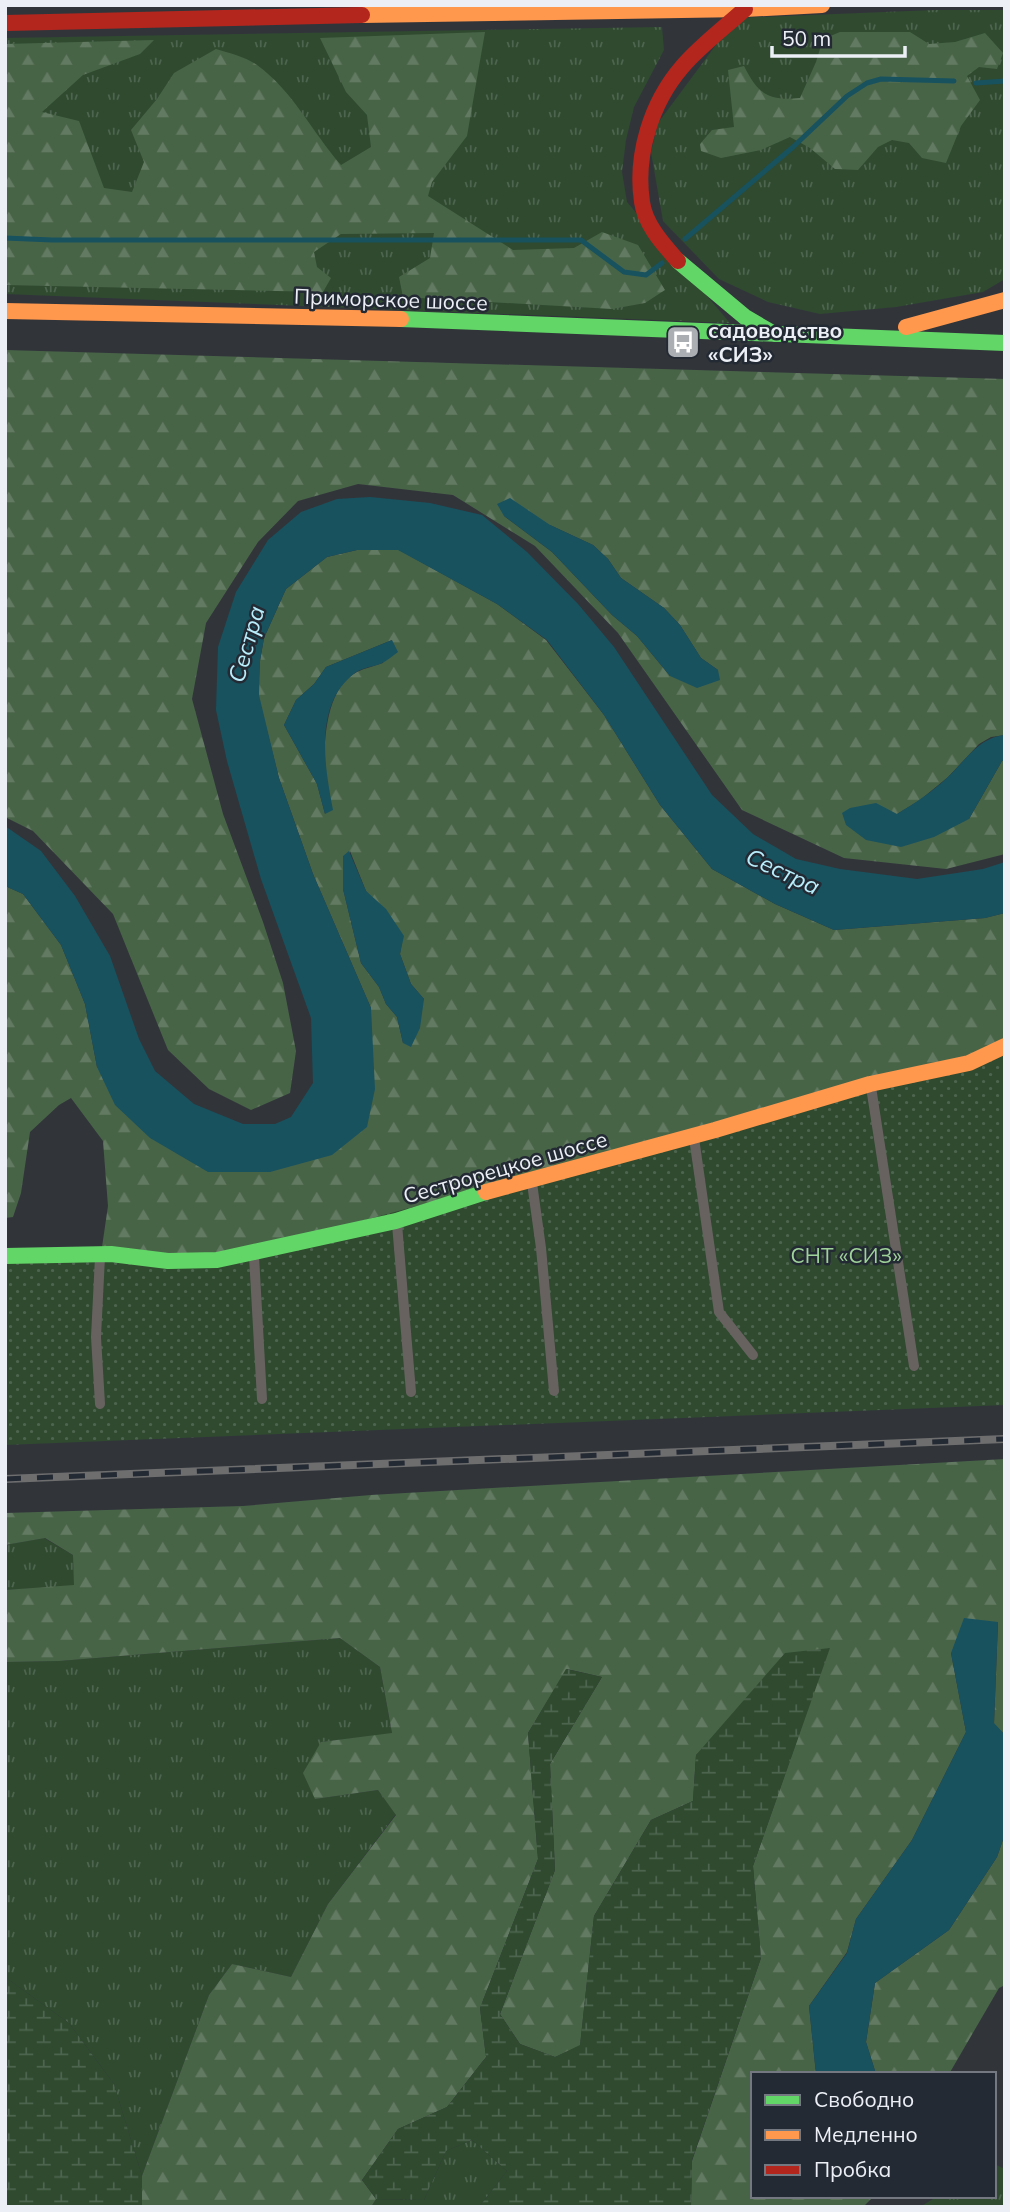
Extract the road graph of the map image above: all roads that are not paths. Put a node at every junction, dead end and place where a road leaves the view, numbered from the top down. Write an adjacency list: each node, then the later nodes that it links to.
1 (822, 5): 2 (main road)
2 (745, 9): 3 (main road); 6 (main road)
3 (5, 23)
4 (1005, 300): 7 (main road)
5 (5, 311): 6 (main road, Приморское шоссе)
6 (776, 335): 7 (main road, Приморское шоссе)
7 (867, 337): 8 (main road, Приморское шоссе)
8 (1005, 343)
9 (1005, 1046): 10 (main road, Сестрорецкое шоссе)
10 (870, 1084): 11 (main road, Сестрорецкое шоссе); 18 (lane)
11 (694, 1136): 12 (main road, Сестрорецкое шоссе); 17 (lane)
12 (531, 1180): 13 (main road, Сестрорецкое шоссе); 19 (lane)
13 (396, 1221): 14 (main road, Сестрорецкое шоссе); 20 (lane)
14 (254, 1253): 15 (main road, Сестрорецкое шоссе); 21 (lane)
15 (101, 1254): 16 (main road, Сестрорецкое шоссе); 22 (lane)
16 (5, 1256)
17 (753, 1355)
18 (914, 1366)
19 (554, 1391)
20 (411, 1392)
21 (262, 1399)
22 (100, 1404)

